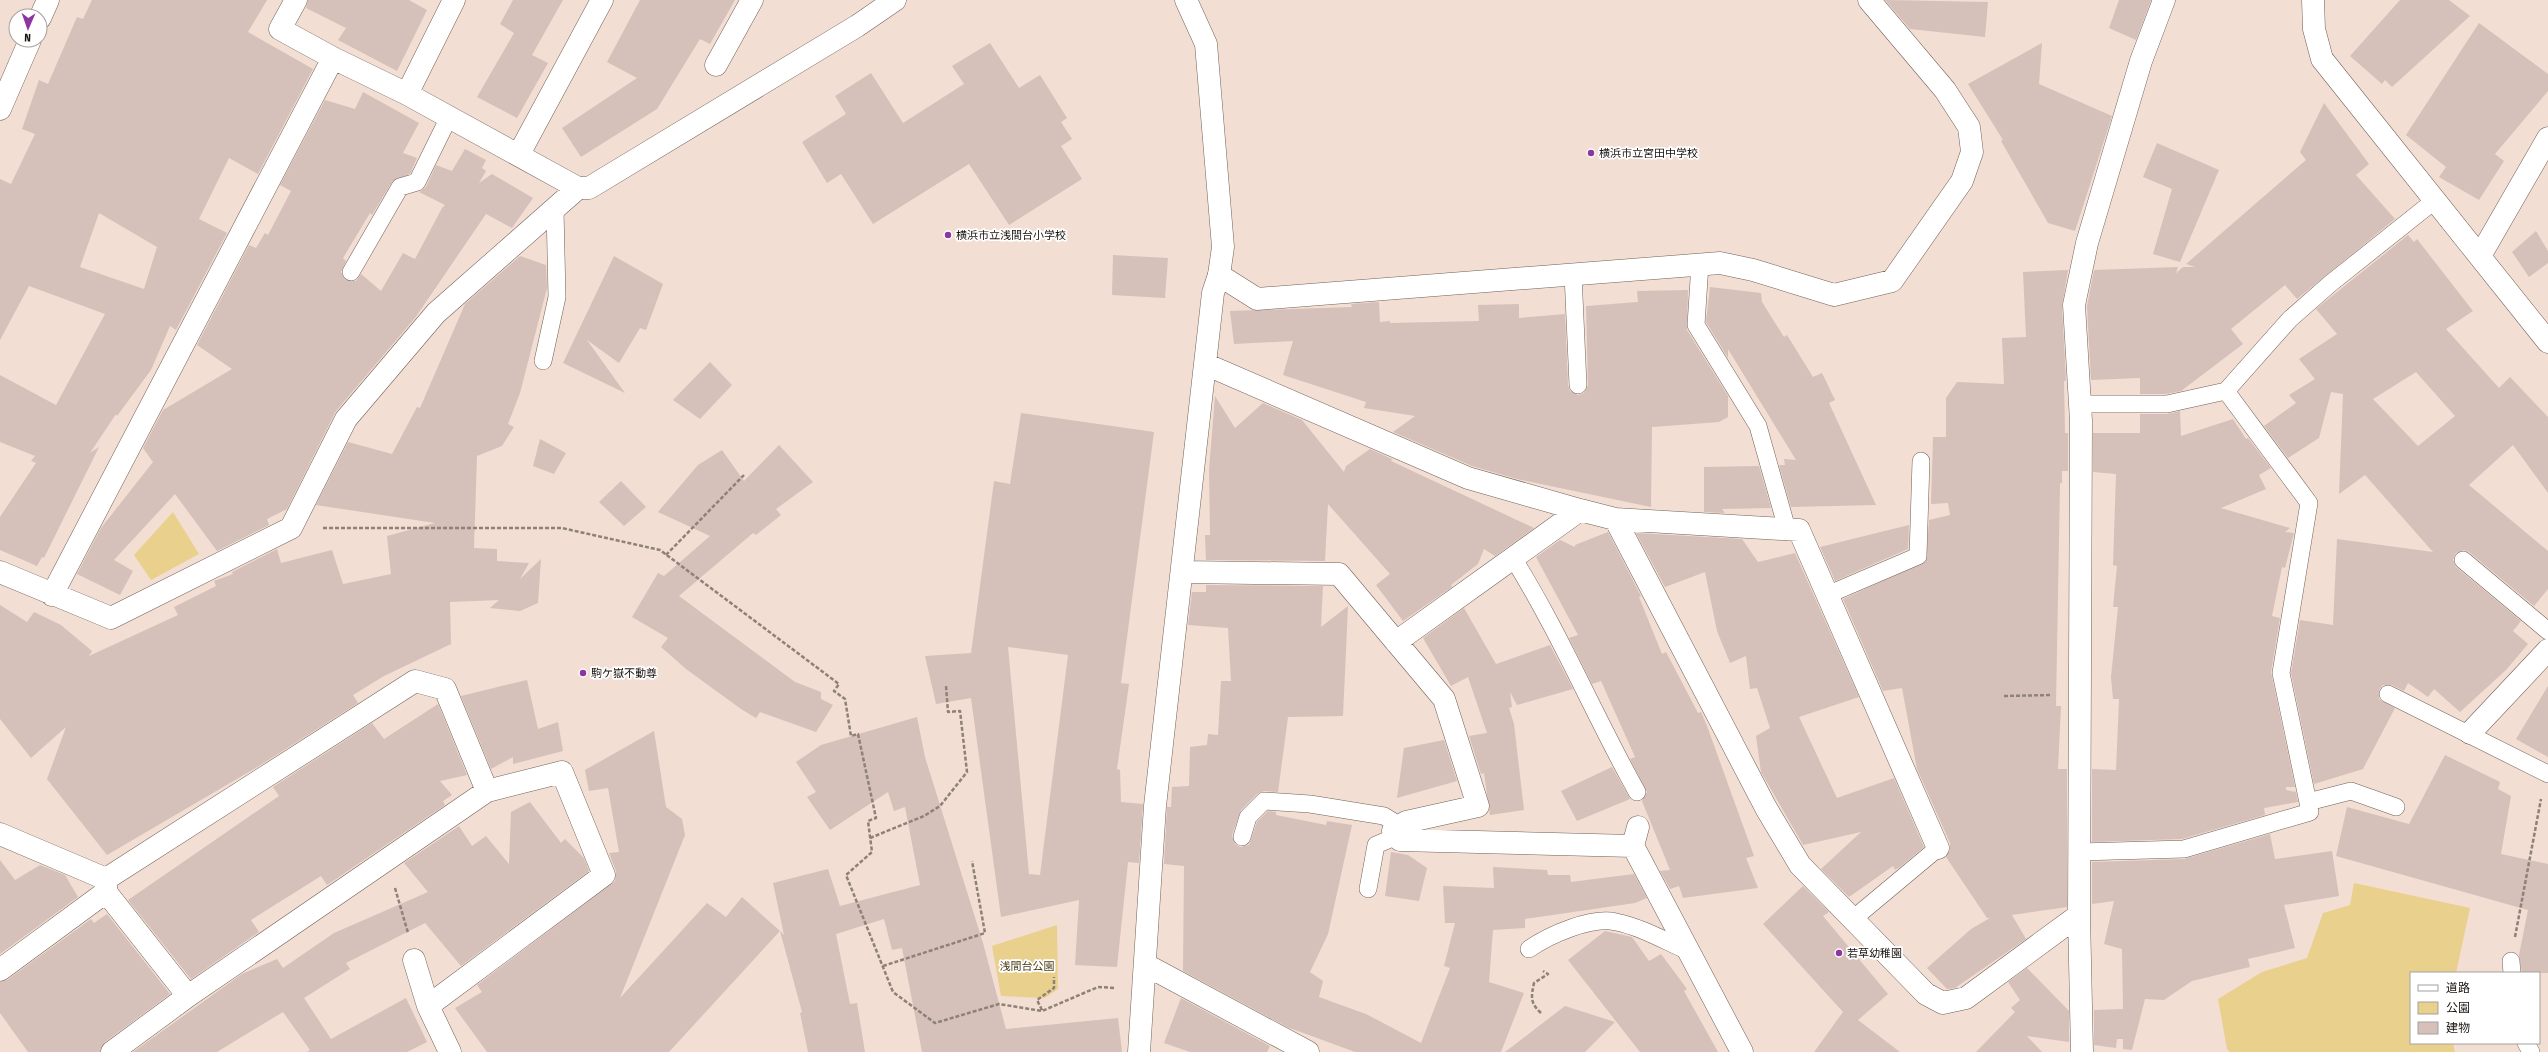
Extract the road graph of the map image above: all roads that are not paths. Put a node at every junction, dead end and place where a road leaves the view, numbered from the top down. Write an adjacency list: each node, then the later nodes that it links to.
1 (296, 0): 11 (street)
2 (454, 0): 13 (street)
3 (602, 0): 17 (street)
4 (752, 0): 12 (street)
5 (895, 0): 18 (street)
6 (1186, 0): 25 (street)
7 (1869, 0): 22 (street)
8 (2164, 0): 31 (street)
9 (2314, 0): 19 (street)
10 (27, 48): 14 (street)
11 (333, 58): 13 (street); 40 (street)
12 (716, 66)
13 (407, 94): 15 (street)
14 (0, 109)
15 (449, 117): 17 (street); 23 (lane)
16 (2548, 138): 21 (street)
17 (519, 154): 18 (street)
18 (578, 188): 20 (street)
19 (2434, 201): 21 (street); 30 (lane)
20 (555, 210): 27 (lane); 40 (street)
21 (2480, 256): 26 (street)
22 (1700, 264): 24 (street); 35 (lane)
23 (351, 272)
24 (1573, 274): 25 (street); 29 (lane)
25 (1219, 275): 28 (street)
26 (2548, 342)
27 (542, 361)
28 (1206, 364): 33 (street); 39 (street)
29 (1578, 385)
30 (2226, 391): 31 (lane); 50 (lane)
31 (2081, 404): 56 (street)
32 (1921, 461): 41 (lane)
33 (1580, 510): 34 (street); 36 (street)
34 (1615, 519): 35 (street); 60 (street)
35 (1787, 529): 41 (street)
36 (1513, 558): 43 (street); 49 (lane)
37 (2463, 560): 42 (lane)
38 (0, 572): 40 (street)
39 (1183, 572): 43 (street); 64 (street)
40 (52, 595)
41 (1827, 595): 55 (street)
42 (2548, 631)
43 (1396, 642): 52 (street)
44 (2548, 650): 46 (street)
45 (2388, 694): 46 (lane)
46 (2470, 733): 47 (lane)
47 (2547, 773)
48 (487, 791): 57 (street); 66 (street); 67 (street)
49 (1637, 792)
50 (2308, 802): 51 (lane); 56 (lane)
51 (2396, 807)
52 (1398, 831): 54 (lane); 58 (lane); 62 (street)
53 (0, 834): 57 (street)
54 (1242, 837)
55 (1938, 848): 60 (lane)
56 (2080, 852): 59 (street)
57 (106, 885): 65 (street); 66 (street)
58 (1368, 889)
59 (2079, 915): 60 (street); 73 (street)
60 (1853, 919)
61 (1529, 948): 62 (lane)
62 (1688, 951): 72 (street)
63 (414, 960): 67 (street)
64 (1146, 965): 70 (street); 71 (street)
65 (0, 970)
66 (188, 996): 68 (street)
67 (428, 1006): 69 (street)
68 (112, 1052)
69 (450, 1052)
70 (1139, 1052)
71 (1308, 1052)
72 (1742, 1052)
73 (2082, 1052)

